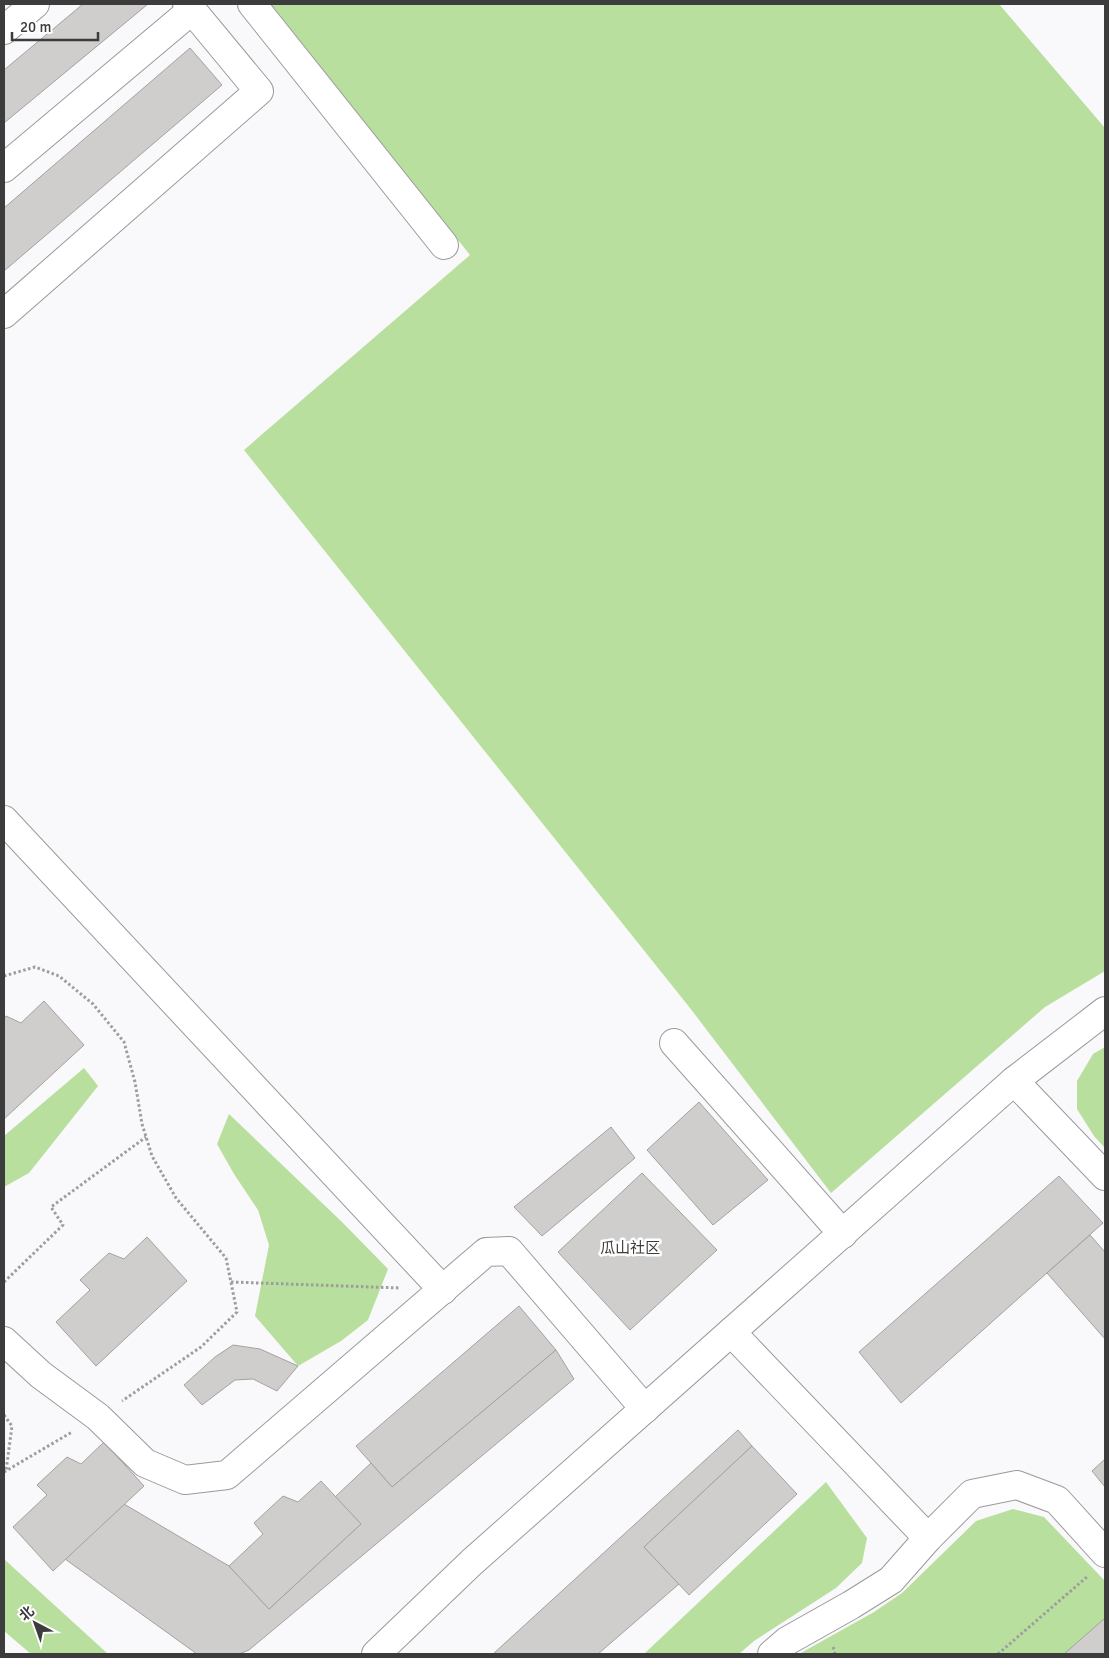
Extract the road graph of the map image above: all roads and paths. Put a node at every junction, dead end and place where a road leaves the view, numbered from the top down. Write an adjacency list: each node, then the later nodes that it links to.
1 (34, 4): 4 (street)
2 (252, 4): 6 (street)
3 (190, 7): 5 (street); 7 (street)
4 (4, 30)
5 (4, 168)
6 (444, 245)
7 (4, 314)
8 (4, 820): 18 (street)
9 (4, 976): 13 (path)
10 (1105, 1011): 12 (street)
11 (674, 1043): 15 (street)
12 (1014, 1081): 14 (street); 15 (street)
13 (146, 1137): 16 (path); 17 (path)
14 (1105, 1176)
15 (843, 1234): 19 (street)
16 (4, 1282)
17 (231, 1282): 18 (path); 23 (path)
18 (443, 1290): 21 (street); 23 (street)
19 (731, 1332): 21 (street); 25 (street)
20 (4, 1341): 23 (street)
21 (645, 1409): 27 (street)
22 (4, 1415): 24 (path)
23 (98, 1417): 24 (path)
24 (5, 1471)
25 (928, 1538): 26 (street); 28 (street)
26 (1098, 1563): 29 (path)
27 (376, 1654)
28 (772, 1654)
29 (998, 1654)

